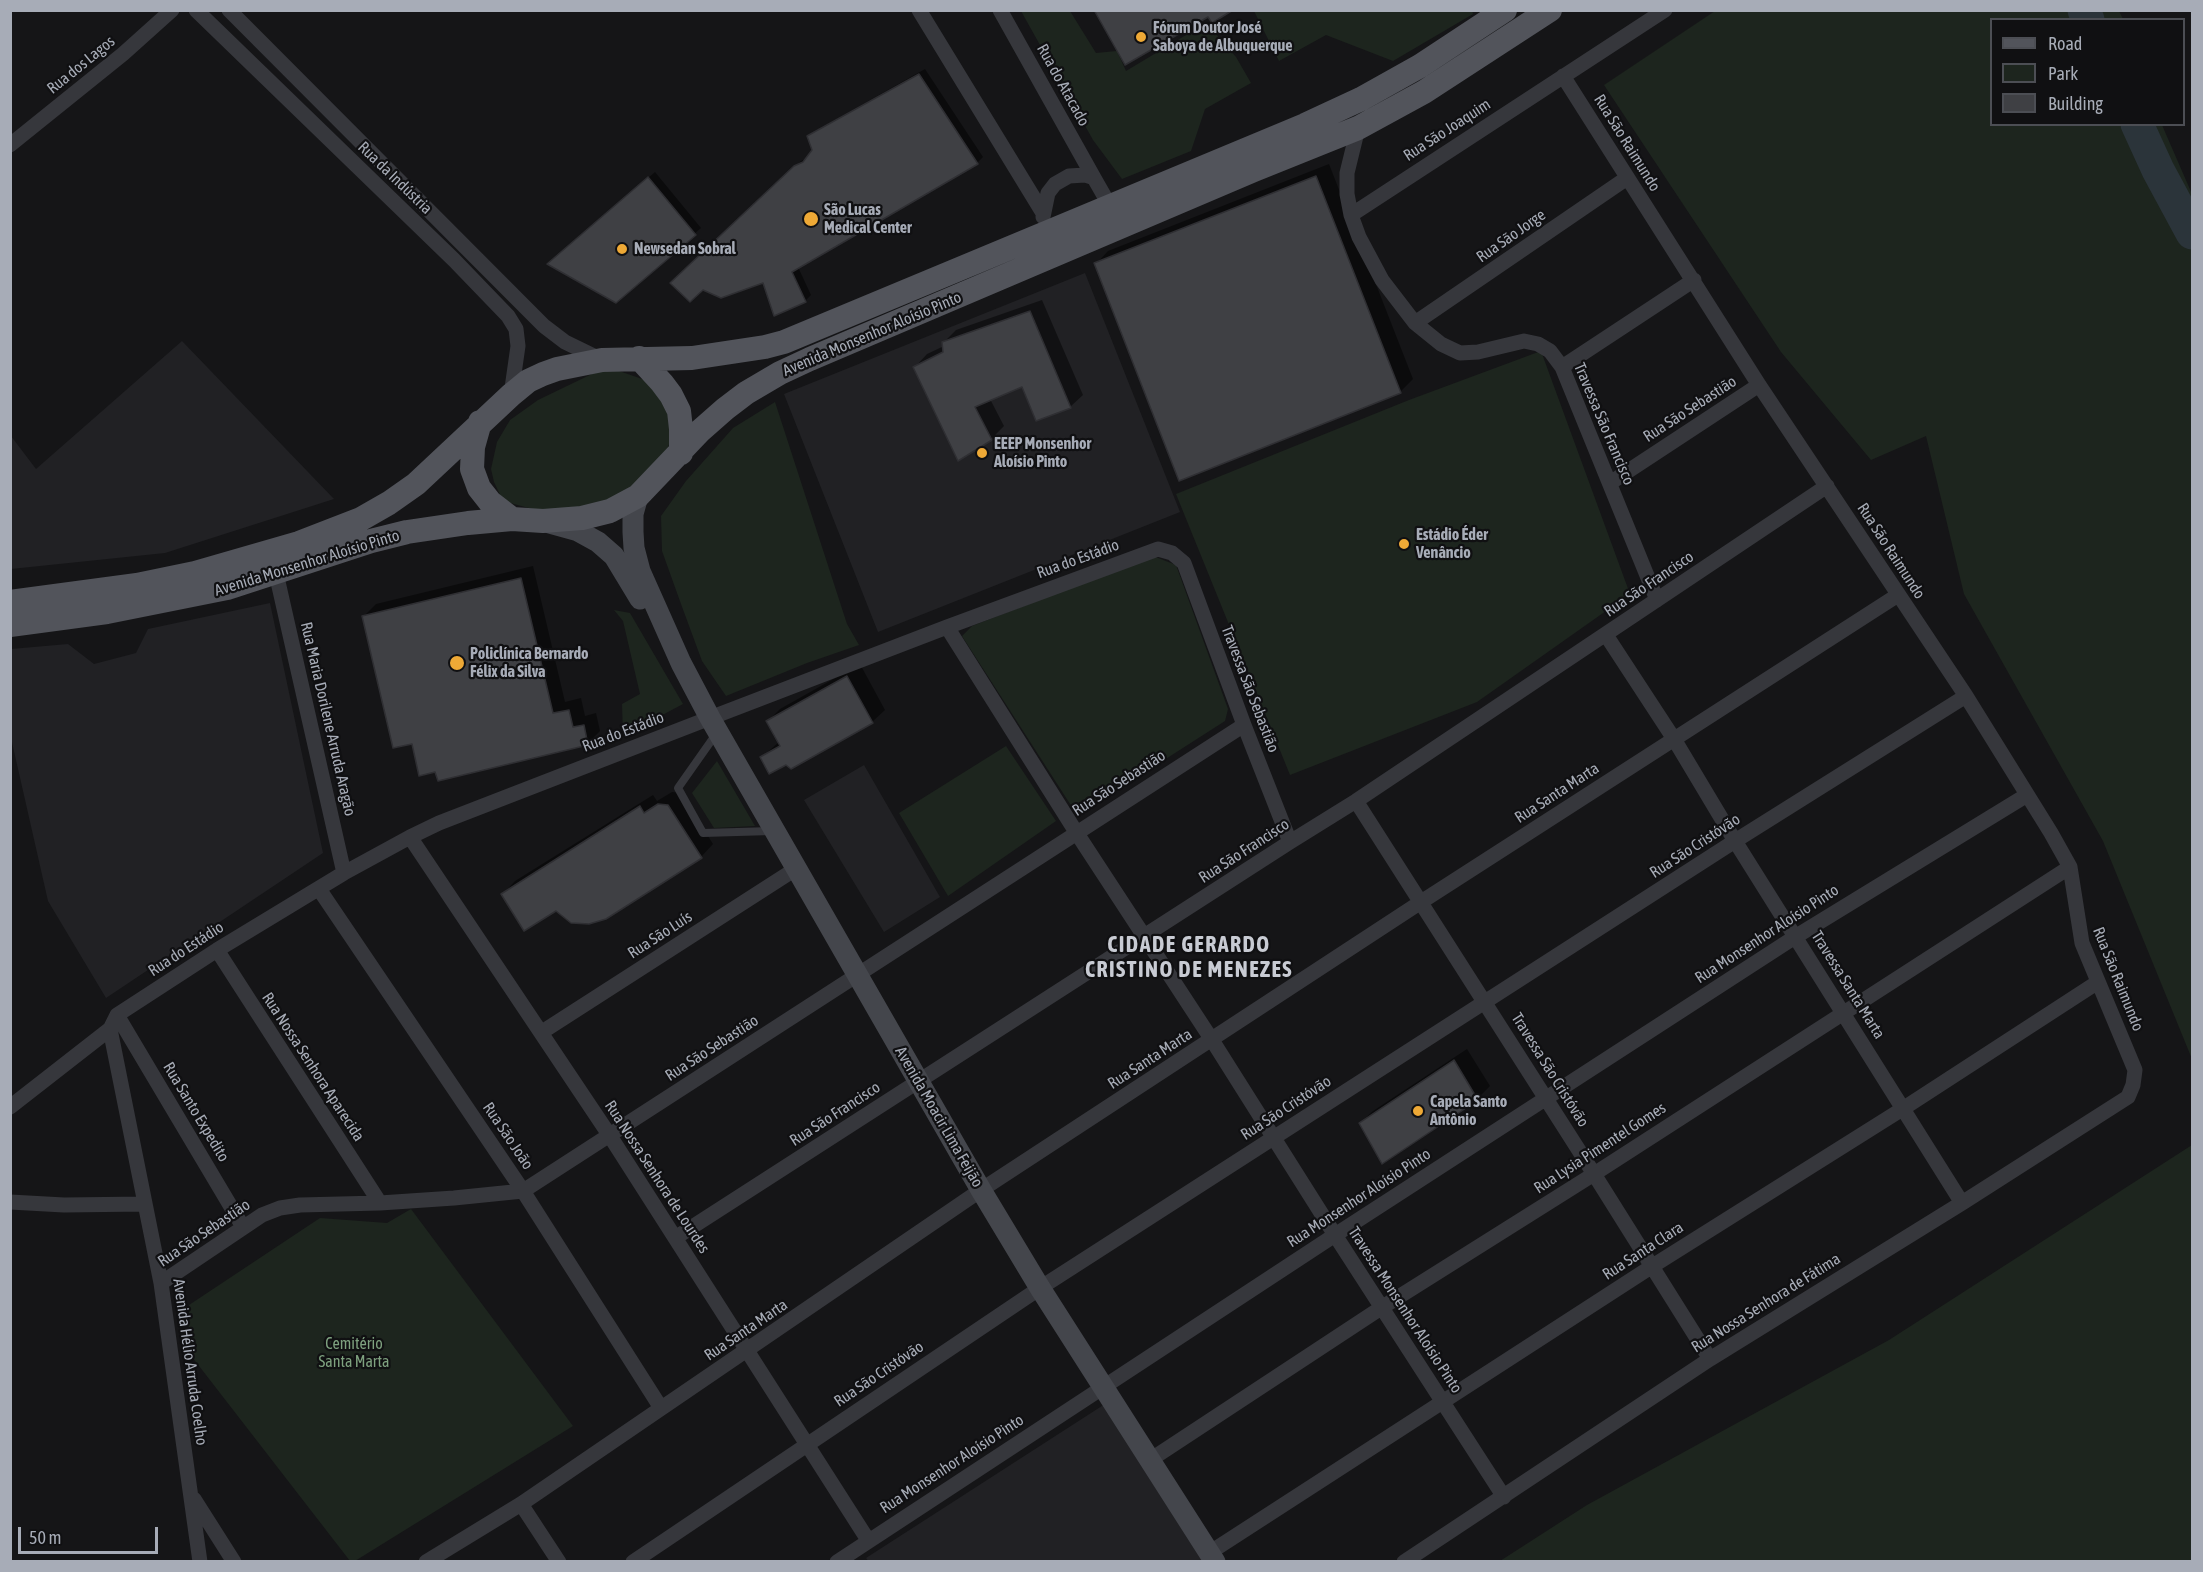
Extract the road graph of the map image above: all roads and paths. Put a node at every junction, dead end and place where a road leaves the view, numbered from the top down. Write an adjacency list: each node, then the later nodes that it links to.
1 (172, 10): 11 (street, Rua dos Lagos)
2 (196, 10): 23 (street, Rua da Indústria)
3 (229, 10): 20 (street, Rua da Indústria)
4 (919, 10): 16 (street)
5 (1000, 10): 12 (street, Rua do Atacado)
6 (1550, 10): 10 (main road, Avenida Monsenhor Aloísio Pinto)
7 (1665, 10): 9 (street, Rua São Joaquim)
8 (1498, 12): 14 (main road, Avenida Monsenhor Aloísio Pinto)
9 (1563, 76): 13 (street, Rua São Raimundo); 15 (street, Rua São Joaquim)
10 (1358, 128): 15 (street); 25 (main road, Avenida Monsenhor Aloísio Pinto)
11 (10, 145)
12 (1094, 178): 14 (street, Rua do Atacado); 16 (street)
13 (1627, 178): 17 (street, Rua São Raimundo); 18 (street, Rua São Jorge)
14 (1110, 206): 16 (main road, Avenida Monsenhor Aloísio Pinto)
15 (1351, 215): 18 (street)
16 (1042, 224): 19 (main road, Avenida Monsenhor Aloísio Pinto)
17 (1694, 280): 21 (street); 22 (street, Rua São Raimundo)
18 (1415, 323): 21 (street, Travessa São Francisco)
19 (639, 358): 20 (main road, Avenida Monsenhor Aloísio Pinto); 25 (main road)
20 (602, 360): 23 (main road, Avenida Monsenhor Aloísio Pinto)
21 (1562, 367): 26 (street, Travessa São Francisco)
22 (1760, 385): 26 (street, Rua São Sebastião); 27 (street, Rua São Raimundo)
23 (511, 395): 24 (main road, Avenida Monsenhor Aloísio Pinto)
24 (480, 422): 29 (main road); 35 (main road, Avenida Monsenhor Aloísio Pinto)
25 (681, 453): 28 (main road, Avenida Monsenhor Aloísio Pinto)
26 (1610, 483): 34 (street, Travessa São Francisco)
27 (1827, 486): 33 (street, Rua São Raimundo); 34 (street, Rua São Francisco)
28 (638, 496): 30 (main road, Avenida Monsenhor Aloísio Pinto); 39 (main road)
29 (512, 519): 30 (main road, Avenida Monsenhor Aloísio Pinto); 32 (main road, Avenida Monsenhor Aloísio Pinto)
30 (543, 521): 39 (main road)
31 (1172, 553): 37 (street, Rua do Estádio); 42 (street, Travessa São Sebastião)
32 (276, 573): 36 (main road, Avenida Monsenhor Aloísio Pinto); 53 (street, Rua Maria Dorilene Arruda Aragão)
33 (1898, 595): 40 (street, Rua São Raimundo); 43 (street, Rua Santa Marta)
34 (1657, 600): 38 (street, Rua São Francisco)
35 (10, 602)
36 (10, 626)
37 (947, 627): 41 (street, Rua do Estádio); 47 (street, Travessa Monsenhor Aloísio Pinto)
38 (1606, 635): 43 (street, Travessa Santa Marta); 45 (street, Rua São Francisco)
39 (681, 663): 41 (main road, Avenida Moacir Lima Feijão)
40 (1966, 696): 44 (street, Rua São Raimundo); 49 (street, Rua São Cristóvão)
41 (714, 724): 46 (main road, Avenida Moacir Lima Feijão); 46 (lane); 48 (street, Rua do Estádio)
42 (1244, 725): 47 (street, Rua São Sebastião); 50 (street, Travessa São Sebastião)
43 (1674, 739): 49 (street, Travessa Santa Marta); 55 (street, Rua Santa Marta)
44 (2027, 795): 51 (street, Rua São Raimundo); 57 (street, Rua Monsenhor Aloísio Pinto)
45 (1356, 801): 50 (street, Rua São Francisco); 55 (street, Travessa São Cristóvão)
46 (775, 831): 52 (main road, Avenida Moacir Lima Feijão)
47 (1076, 832): 56 (street, Travessa Monsenhor Aloísio Pinto); 59 (street, Rua São Sebastião)
48 (410, 837): 53 (street, Rua do Estádio); 64 (street, Rua Nossa Senhora de Lourdes)
49 (1735, 841): 57 (street, Travessa Santa Marta); 61 (street, Rua São Cristóvão)
50 (1290, 842): 56 (street, Rua São Francisco)
51 (2070, 867): 60 (street, Rua São Raimundo); 62 (street, Rua Lysia Pimentel Gomes)
52 (797, 868): 59 (main road, Avenida Moacir Lima Feijão); 64 (street, Rua São Luís)
53 (344, 873): 54 (street, Rua do Estádio)
54 (319, 889): 58 (street, Rua do Estádio); 75 (street, Rua São João)
55 (1421, 902): 61 (street, Travessa São Cristóvão); 65 (street, Rua Santa Marta)
56 (1144, 936): 65 (street, Travessa Monsenhor Aloísio Pinto); 67 (street, Rua São Francisco)
57 (1795, 937): 62 (street, Travessa Santa Marta); 68 (street, Rua Monsenhor Aloísio Pinto)
58 (217, 950): 63 (street, Rua do Estádio); 77 (street, Rua Nossa Senhora Aparecida)
59 (857, 975): 67 (main road, Avenida Moacir Lima Feijão); 71 (street, Rua São Sebastião)
60 (2098, 982): 66 (street, Rua São Raimundo); 70 (street, Rua Santa Clara)
61 (1485, 1002): 68 (street, Travessa São Cristóvão); 72 (street, Rua São Cristóvão)
62 (1844, 1012): 70 (street, Travessa Santa Marta); 73 (street, Rua Lysia Pimentel Gomes)
63 (113, 1022): 69 (street, Rua do Estádio); 79 (street, Avenida Hélio Arruda Coelho); 80 (street, Rua Santo Expedito)
64 (542, 1032): 71 (street, Rua Nossa Senhora de Lourdes)
65 (1212, 1040): 72 (street, Travessa Monsenhor Aloísio Pinto); 74 (street, Rua Santa Marta)
66 (2135, 1070): 78 (street, Rua Nossa Senhora de Fátima)
67 (918, 1082): 74 (main road, Avenida Moacir Lima Feijão); 82 (street, Rua São Francisco)
68 (1546, 1098): 73 (street, Travessa São Cristóvão); 81 (street, Rua Monsenhor Aloísio Pinto)
69 (10, 1107)
70 (1904, 1108): 78 (street, Travessa Santa Marta); 83 (street, Rua Santa Clara)
71 (610, 1136): 75 (street, Rua São Sebastião); 82 (street, Rua Nossa Senhora de Lourdes)
72 (1273, 1138): 81 (street, Travessa Monsenhor Aloísio Pinto); 85 (street, Rua São Cristóvão)
73 (1594, 1174): 83 (street, Travessa São Cristóvão); 86 (street, Rua Lysia Pimentel Gomes)
74 (981, 1190): 85 (main road, Avenida Moacir Lima Feijão); 87 (street, Rua Santa Marta)
75 (523, 1191): 77 (street, Rua São Sebastião); 91 (street, Rua São João)
76 (10, 1202): 79 (street)
77 (380, 1203): 80 (street, Rua São Sebastião)
78 (1962, 1203): 88 (street, Rua Nossa Senhora de Fátima)
79 (145, 1204): 84 (street, Avenida Hélio Arruda Coelho)
80 (243, 1227): 84 (street, Rua São Sebastião)
81 (1335, 1235): 86 (street, Travessa Monsenhor Aloísio Pinto); 89 (street, Rua Monsenhor Aloísio Pinto)
82 (675, 1238): 87 (street, Rua Nossa Senhora de Lourdes)
83 (1651, 1267): 88 (street, Travessa São Cristóvão); 90 (street, Rua Santa Clara)
84 (161, 1284): 94 (street, Avenida Hélio Arruda Coelho)
85 (1040, 1288): 89 (main road, Avenida Moacir Lima Feijão); 92 (street, Rua São Cristóvão)
86 (1382, 1308): 90 (street, Travessa Monsenhor Aloísio Pinto); 93 (street, Rua Lysia Pimentel Gomes)
87 (748, 1351): 91 (street, Rua Santa Marta); 92 (street, Rua Nossa Senhora de Lourdes)
88 (1710, 1359): 95 (street, Rua Nossa Senhora de Fátima)
89 (1104, 1387): 93 (main road, Avenida Moacir Lima Feijão); 97 (street, Rua Monsenhor Aloísio Pinto)
90 (1444, 1402): 95 (street, Travessa Monsenhor Aloísio Pinto); 98 (street, Rua Santa Clara)
91 (660, 1407): 96 (street, Rua Santa Marta)
92 (807, 1444): 97 (street, Rua Nossa Senhora de Lourdes); 104 (street, Rua São Cristóvão)
93 (1150, 1460): 98 (main road, Avenida Moacir Lima Feijão)
94 (190, 1494): 100 (street, Avenida Hélio Arruda Coelho); 101 (street)
95 (1504, 1497): 105 (street, Rua Nossa Senhora de Fátima)
96 (521, 1504): 102 (street, Rua Santa Marta); 103 (street)
97 (868, 1540): 99 (street, Rua Monsenhor Aloísio Pinto)
98 (1212, 1557)
99 (839, 1561)
100 (200, 1562)
101 (234, 1562)
102 (426, 1562)
103 (559, 1562)
104 (633, 1562)
105 (1404, 1562)

